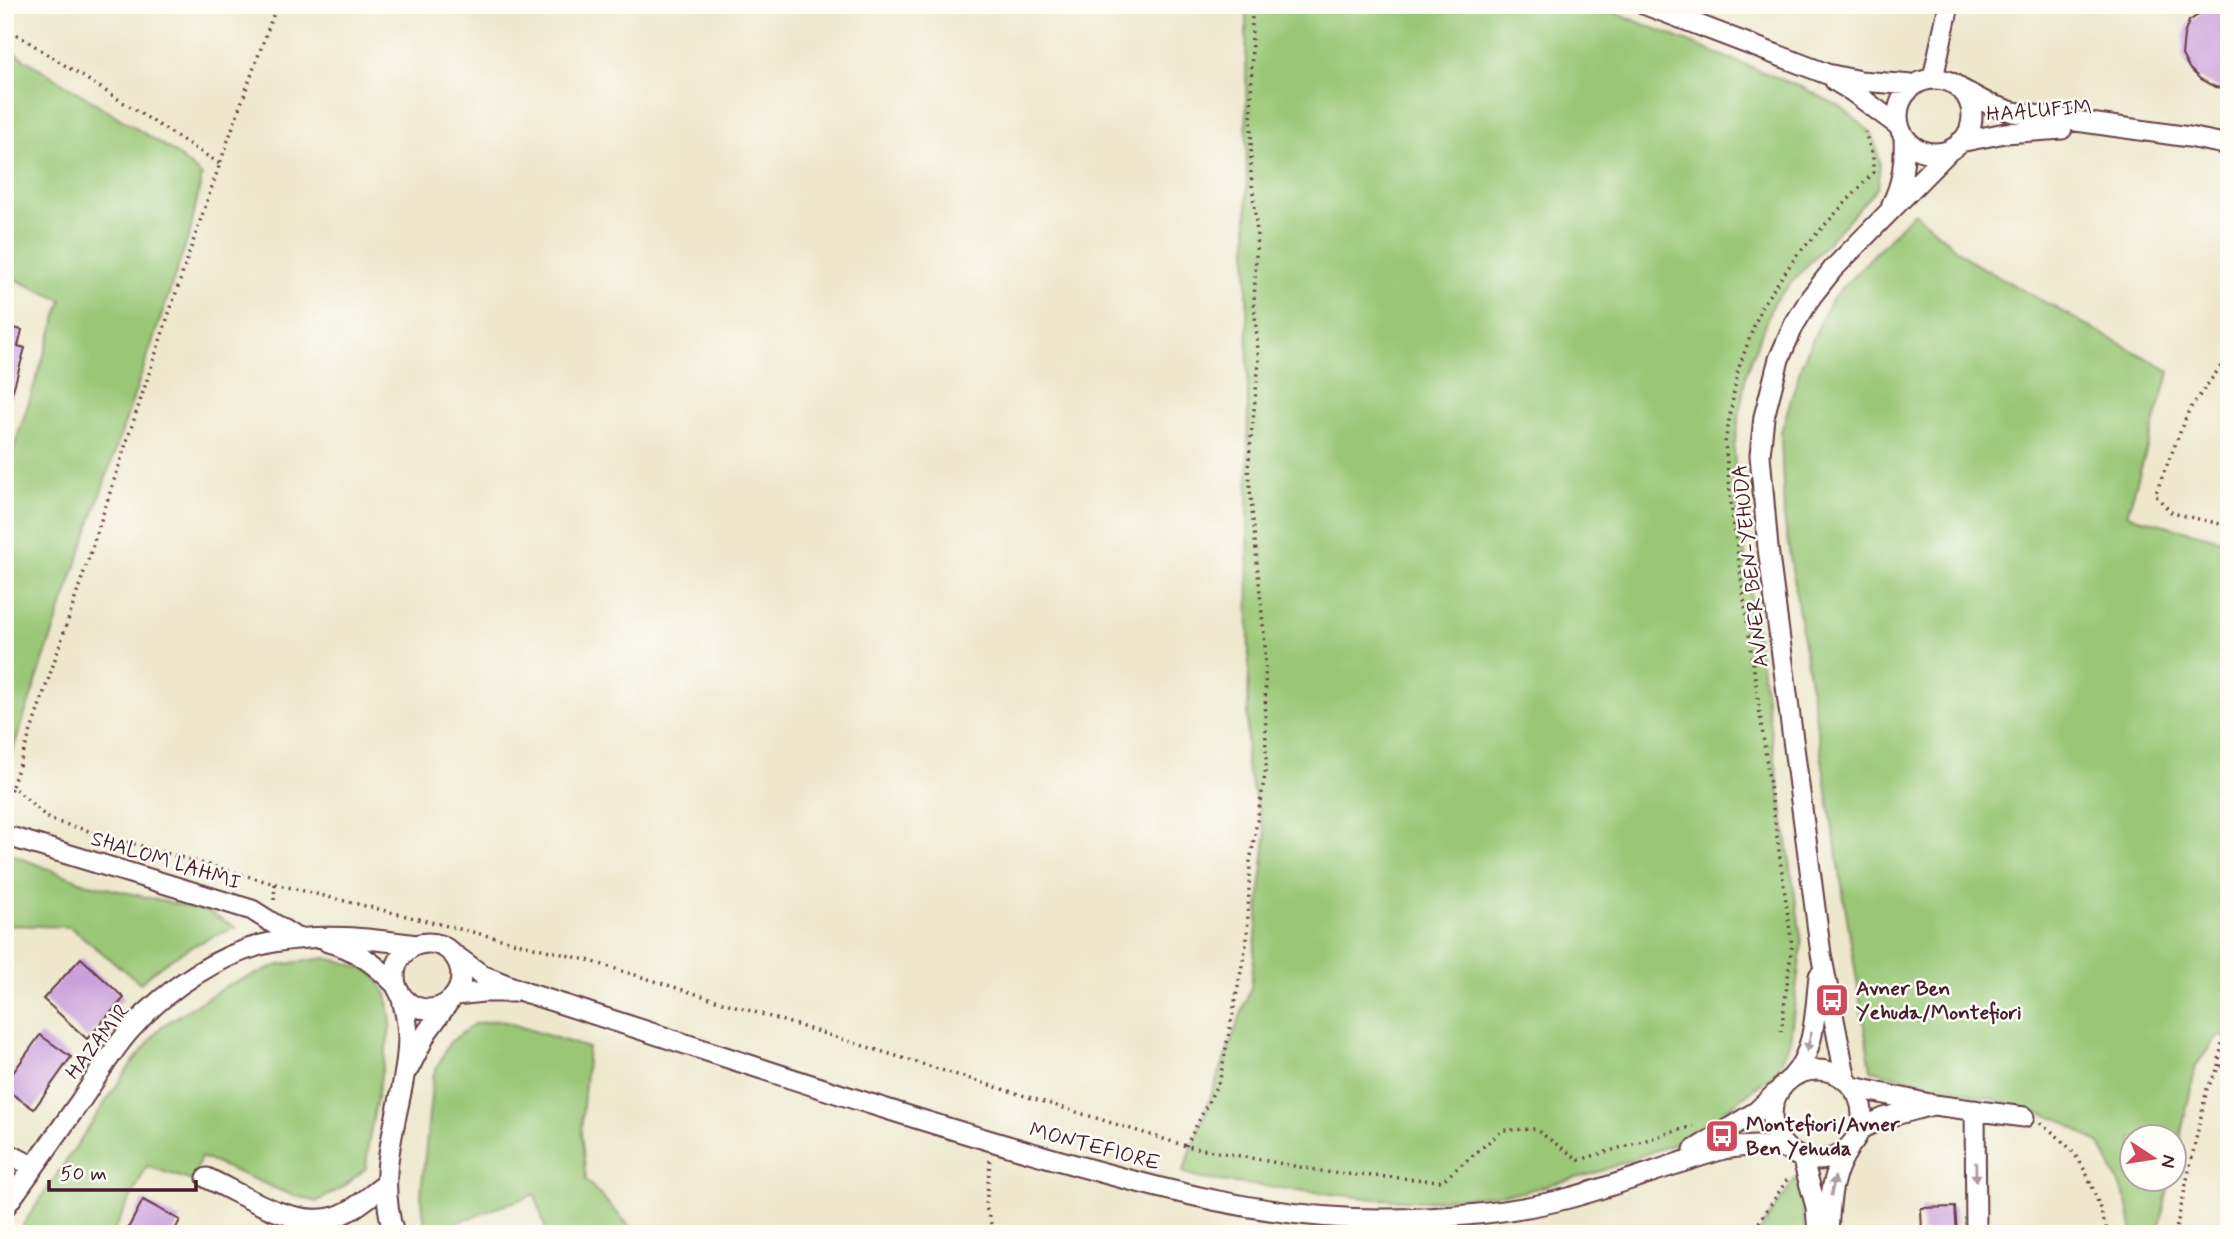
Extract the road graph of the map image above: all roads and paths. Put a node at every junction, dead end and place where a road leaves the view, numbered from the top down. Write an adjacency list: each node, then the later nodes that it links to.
1 (277, 5): 14 (path)
2 (1252, 5): 42 (path)
3 (1646, 5): 6 (street)
4 (1949, 5): 7 (street)
5 (5, 27): 14 (path)
6 (1809, 67): 8 (street); 11 (street)
7 (1933, 78): 8 (street); 9 (street)
8 (1913, 85): 11 (street)
9 (1961, 89): 10 (street, HAALUFIM); 13 (street)
10 (2122, 128): 12 (street, HAALUFIM); 13 (street, HAALUFIM)
11 (1902, 132): 13 (street); 15 (street, AVNER BEN-YEHUDA)
12 (2229, 145)
13 (1955, 146): 15 (street, AVNER BEN-YEHUDA)
14 (220, 164): 18 (path)
15 (1888, 212): 25 (street, AVNER BEN-YEHUDA)
16 (2229, 355): 17 (path)
17 (2229, 526)
18 (12, 786): 19 (path); 21 (path)
19 (5, 803)
20 (14, 838): 22 (street, SHALOM LAHMI)
21 (275, 884): 22 (path); 42 (path)
22 (273, 924): 23 (street, SHALOM LAHMI)
23 (301, 939): 24 (street, HAZAMIR); 27 (street, HAZAMIR); 46 (street, HAZAMIR)
24 (416, 945): 26 (street); 27 (street)
25 (1821, 954): 33 (street, AVNER BEN-YEHUDA, one-way to 33); 34 (street, AVNER BEN-YEHUDA)
26 (456, 956): 28 (street, MONTEFIORE); 29 (street)
27 (399, 990): 29 (street); 35 (street)
28 (527, 993): 29 (street, MONTEFIORE); 41 (street, MONTEFIORE)
29 (452, 999): 35 (street)
30 (2229, 1003): 32 (path)
31 (2229, 1061): 32 (path)
32 (2218, 1068): 57 (path)
33 (1786, 1083): 34 (street); 44 (street); 45 (street, MONTEFIORE)
34 (1849, 1083): 36 (street); 40 (street)
35 (397, 1102): 48 (street)
36 (1934, 1105): 37 (street); 40 (street)
37 (1975, 1110): 38 (street); 55 (street, one-way to 55)
38 (2024, 1117): 56 (path)
39 (1699, 1124): 42 (path)
40 (1856, 1135): 44 (street); 54 (street, one-way to 40)
41 (993, 1142): 45 (street, MONTEFIORE); 51 (path)
42 (1186, 1146)
43 (5, 1152): 46 (street)
44 (1795, 1153): 45 (street, MONTEFIORE); 52 (path); 53 (street)
45 (1666, 1166)
46 (34, 1167): 49 (street, HAZAMIR)
47 (207, 1178): 48 (street)
48 (386, 1184): 50 (street)
49 (5, 1207)
50 (394, 1234)
51 (995, 1234)
52 (1751, 1234)
53 (1818, 1234)
54 (1828, 1234)
55 (1976, 1234)
56 (2108, 1234)
57 (2175, 1234)

